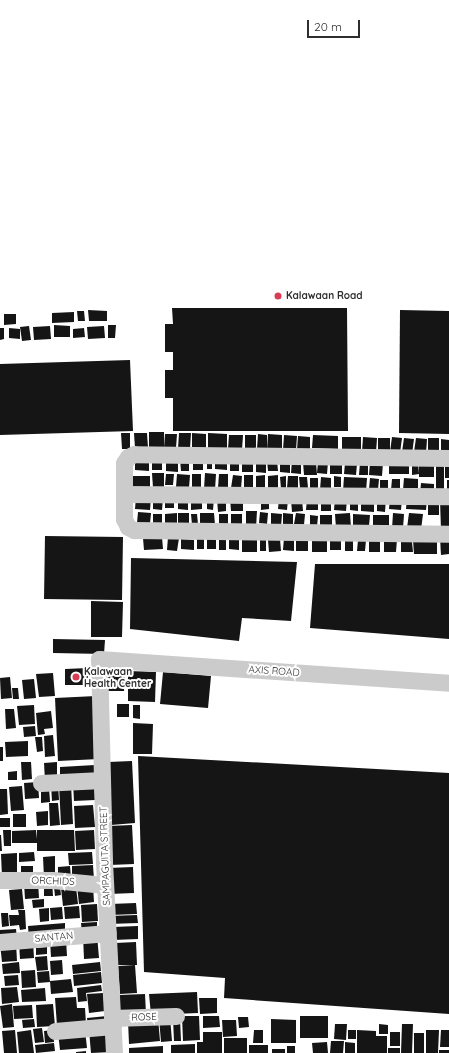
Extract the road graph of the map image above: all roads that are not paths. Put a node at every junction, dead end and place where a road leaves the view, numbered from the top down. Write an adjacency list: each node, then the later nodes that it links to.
1 (449, 458): 2 (street)
2 (125, 494): 3 (street); 4 (street)
3 (449, 496)
4 (449, 534)
5 (99, 659): 6 (street, AXIS ROAD); 7 (street, SAMPAGUITA STREET)
6 (449, 684)
7 (102, 780): 8 (street); 10 (street, SAMPAGUITA STREET)
8 (41, 783)
9 (0, 880): 10 (street, ORCHIDS)
10 (105, 885): 11 (street, SAMPAGUITA STREET)
11 (108, 933): 12 (street, SANTAN); 14 (street, SAMPAGUITA STREET)
12 (0, 942)
13 (176, 1016): 14 (street, ROSE)
14 (113, 1022): 15 (street, ROSE); 16 (street, SAMPAGUITA STREET)
15 (55, 1031)
16 (114, 1053)

